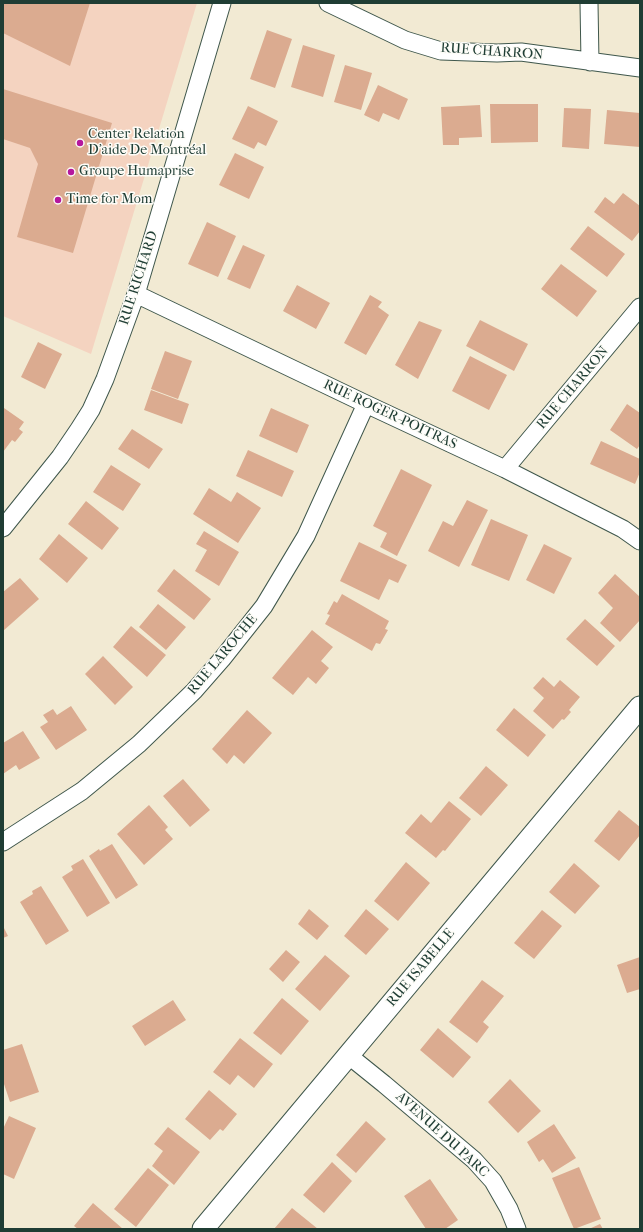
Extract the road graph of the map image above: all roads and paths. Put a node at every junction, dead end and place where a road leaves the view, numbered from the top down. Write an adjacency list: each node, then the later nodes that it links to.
1 (222, 3): 6 (street, RUE RICHARD)
2 (328, 3): 4 (street, RUE CHARRON)
3 (589, 3): 4 (street)
4 (590, 62): 5 (street, RUE CHARRON)
5 (640, 68)
6 (136, 294): 8 (street, RUE ROGER-POITRAS); 10 (street, RUE RICHARD)
7 (640, 307): 9 (street, RUE CHARRON)
8 (366, 404): 9 (street, RUE ROGER-POITRAS); 13 (street, RUE LAROCHE)
9 (505, 469): 11 (street, RUE ROGER-POITRAS)
10 (3, 528)
11 (640, 541)
12 (640, 707): 14 (street, RUE ISABELLE)
13 (3, 842)
14 (348, 1055): 15 (street, RUE ISABELLE); 16 (street, AVENUE DU PARC)
15 (203, 1229)
16 (518, 1229)

